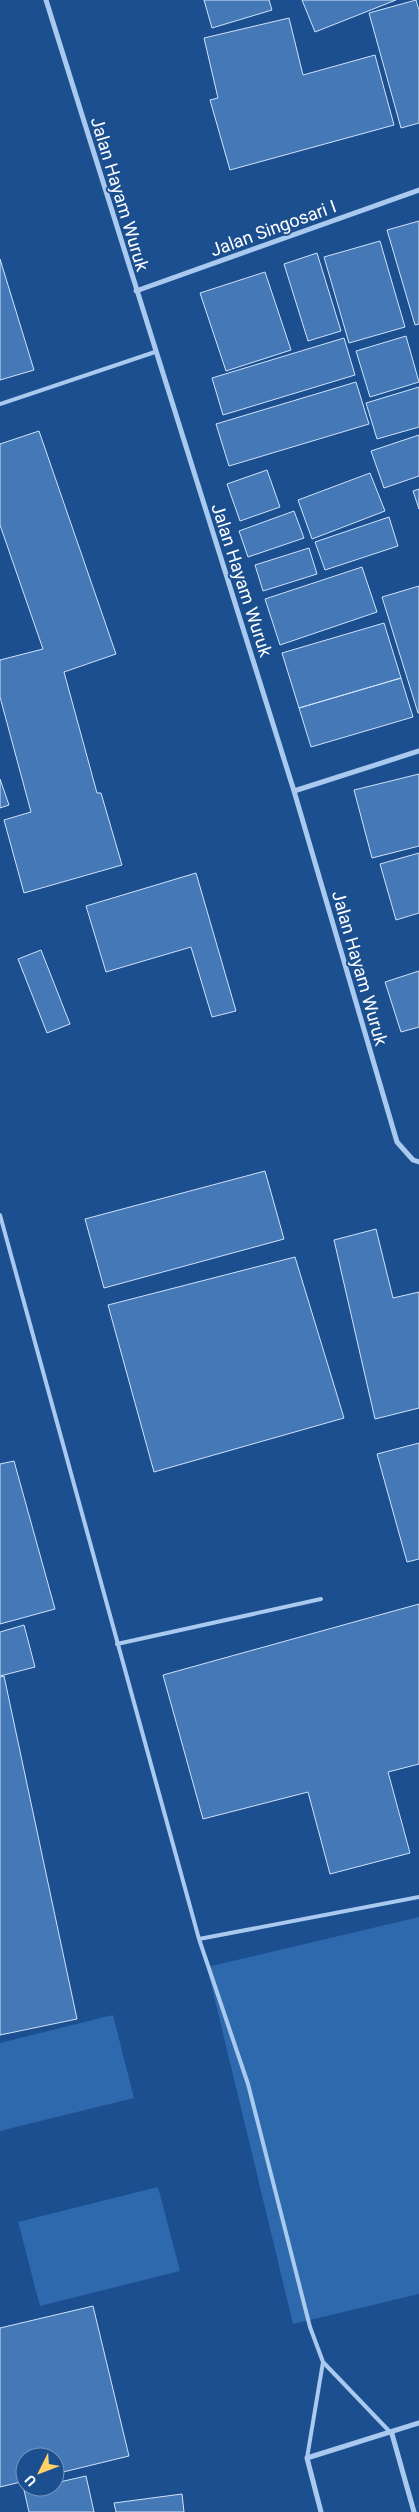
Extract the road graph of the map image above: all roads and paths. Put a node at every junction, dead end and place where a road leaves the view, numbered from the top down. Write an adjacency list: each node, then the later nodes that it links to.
1 (46, 0): 3 (street, Jalan Hayam Wuruk)
2 (419, 190): 3 (street, Jalan Singosari I)
3 (136, 291): 4 (street, Jalan Hayam Wuruk)
4 (155, 352): 5 (lane); 7 (street, Jalan Hayam Wuruk)
5 (0, 404)
6 (419, 751): 7 (street)
7 (294, 791): 8 (street, Jalan Hayam Wuruk)
8 (419, 1162)
9 (0, 1215): 11 (lane)
10 (320, 1599): 11 (lane)
11 (117, 1644): 13 (lane)
12 (419, 1897): 13 (lane)
13 (199, 1939): 14 (lane)
14 (323, 2362): 16 (lane); 17 (lane)
15 (419, 2423): 16 (street)
16 (392, 2434): 17 (street); 19 (street)
17 (307, 2458): 18 (street)
18 (321, 2512)
19 (414, 2512)

